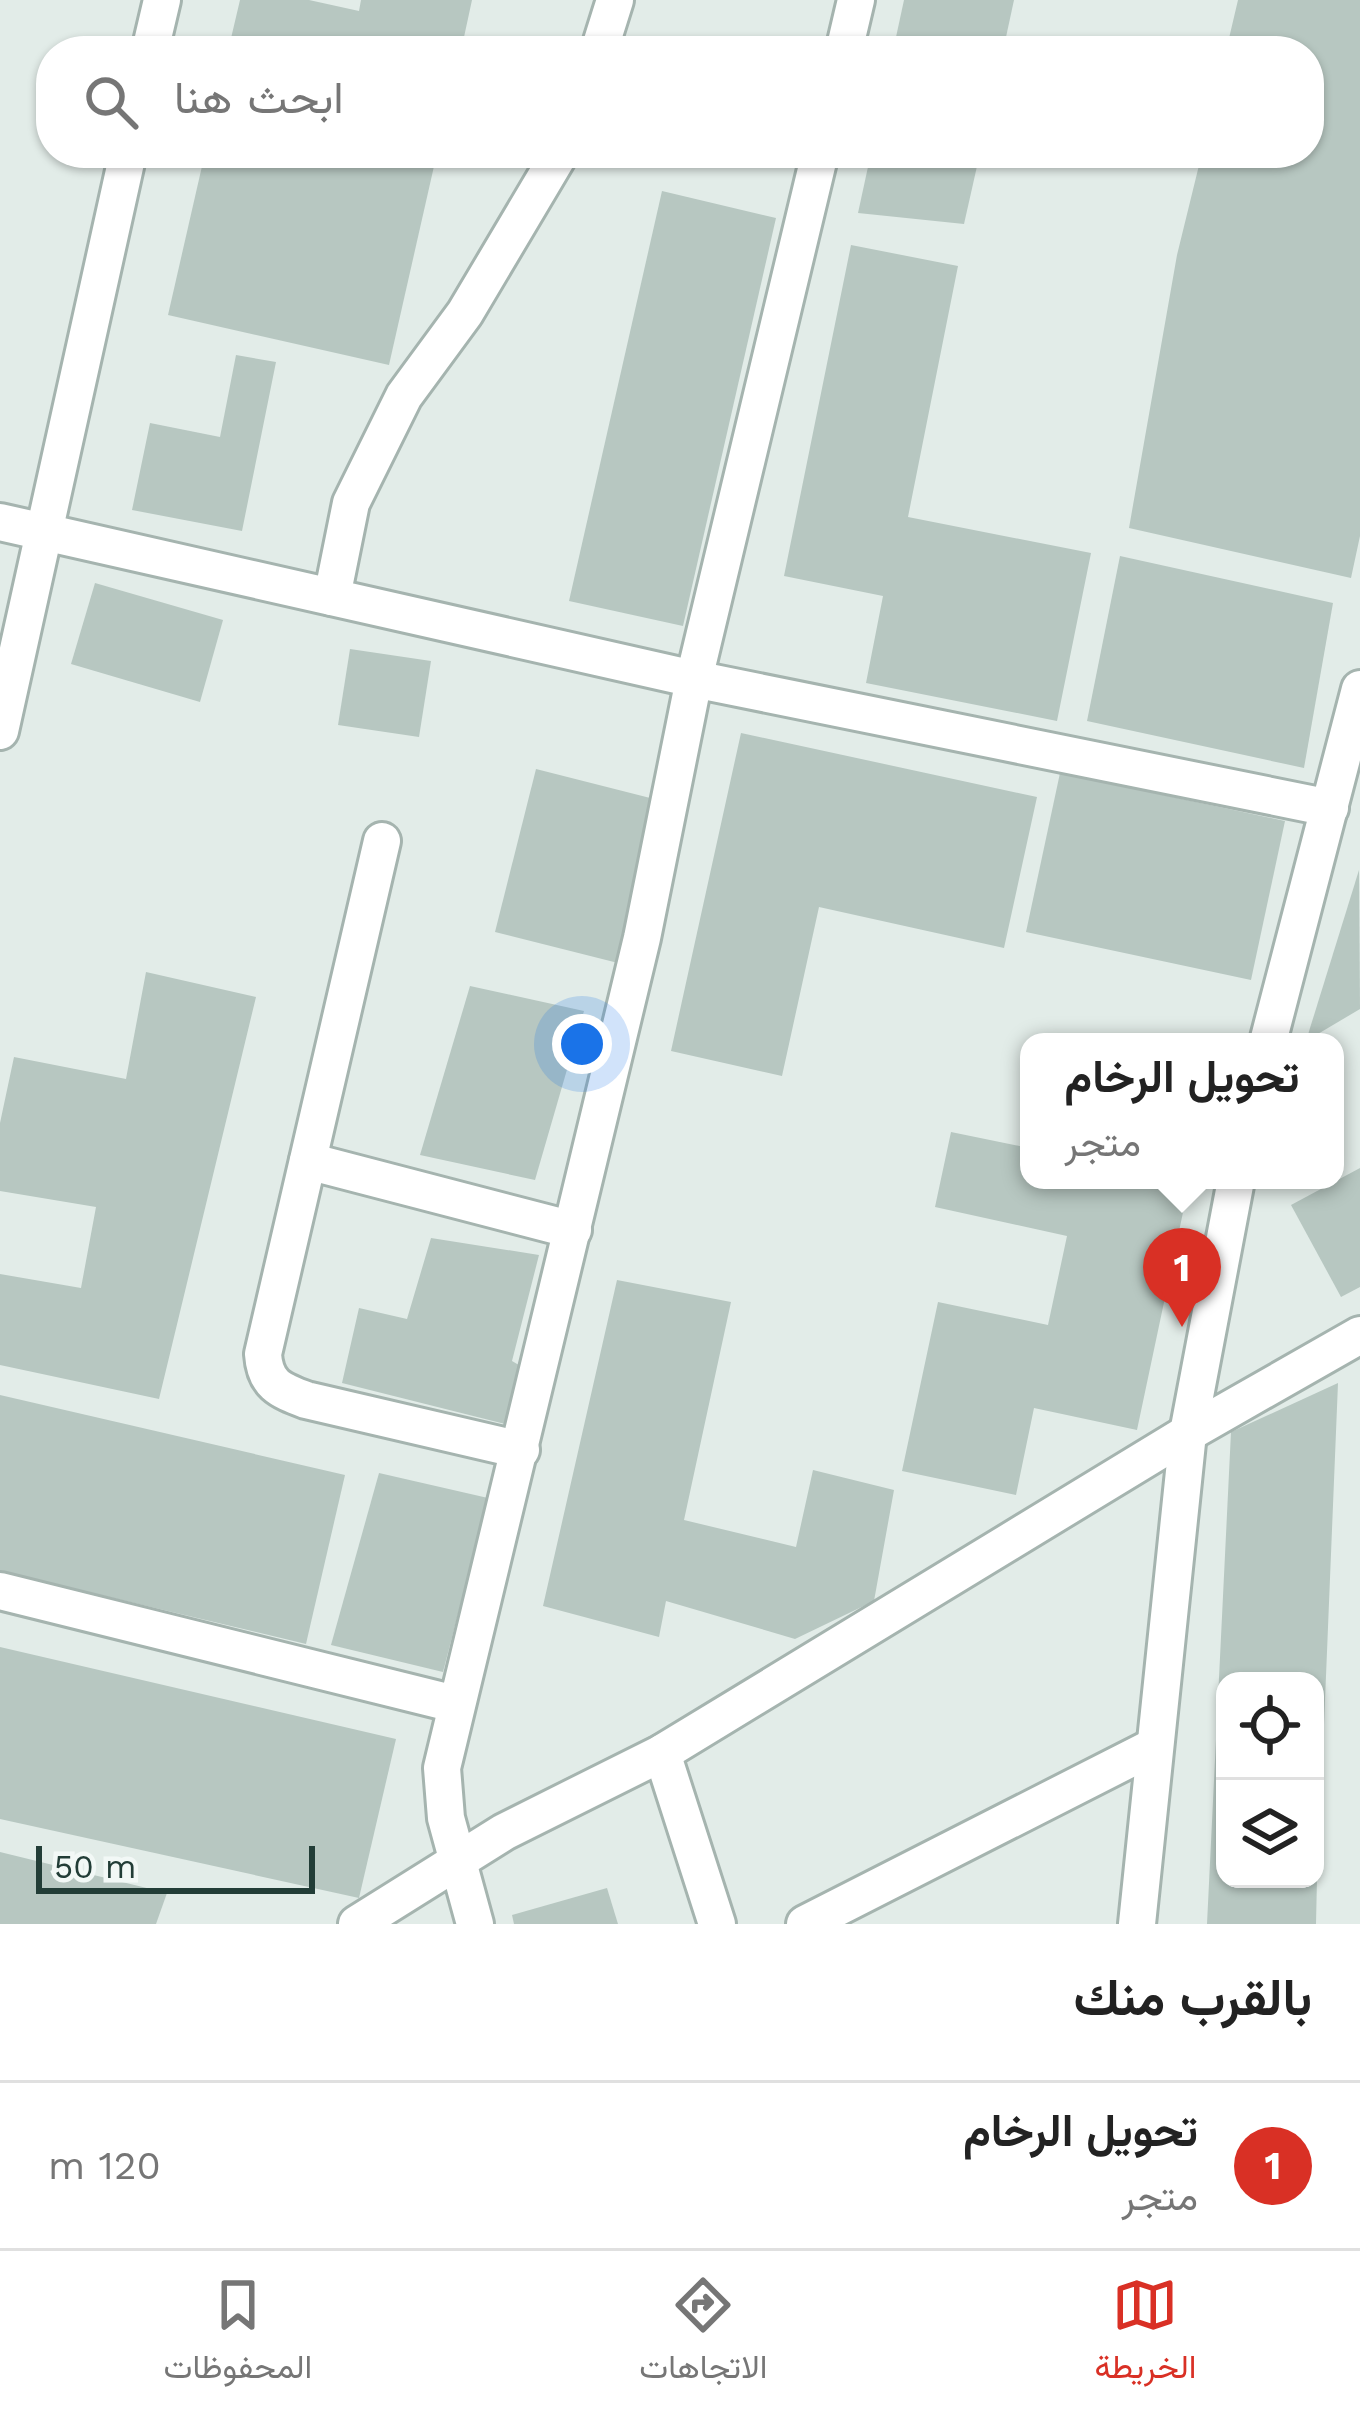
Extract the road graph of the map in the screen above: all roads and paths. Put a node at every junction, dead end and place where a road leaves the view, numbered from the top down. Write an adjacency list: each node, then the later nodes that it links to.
1 (162, 0): 4 (street)
2 (615, 0): 5 (street)
3 (856, 0): 6 (street)
4 (154, 36)
5 (603, 36)
6 (848, 36)
7 (125, 168): 11 (street)
8 (551, 168): 12 (street)
9 (816, 168): 13 (street)
10 (0, 522): 11 (street)
11 (43, 532): 12 (street); 15 (street)
12 (332, 597): 13 (street)
13 (694, 679): 16 (street); 21 (street)
14 (1360, 689): 16 (street)
15 (0, 731)
16 (1330, 808): 18 (street)
17 (382, 841): 19 (street)
18 (1270, 1033)
19 (308, 1161): 21 (street); 24 (street)
20 (1234, 1189): 23 (street)
21 (573, 1230): 24 (street)
22 (1360, 1335): 23 (street)
23 (1188, 1433): 27 (street); 28 (street)
24 (521, 1450): 26 (street)
25 (0, 1592): 26 (street)
26 (455, 1704): 29 (street)
27 (1155, 1746): 33 (street); 34 (street)
28 (662, 1754): 29 (street); 32 (street)
29 (457, 1865): 30 (street); 31 (street)
30 (357, 1924)
31 (475, 1924)
32 (717, 1924)
33 (805, 1924)
34 (1137, 1924)

